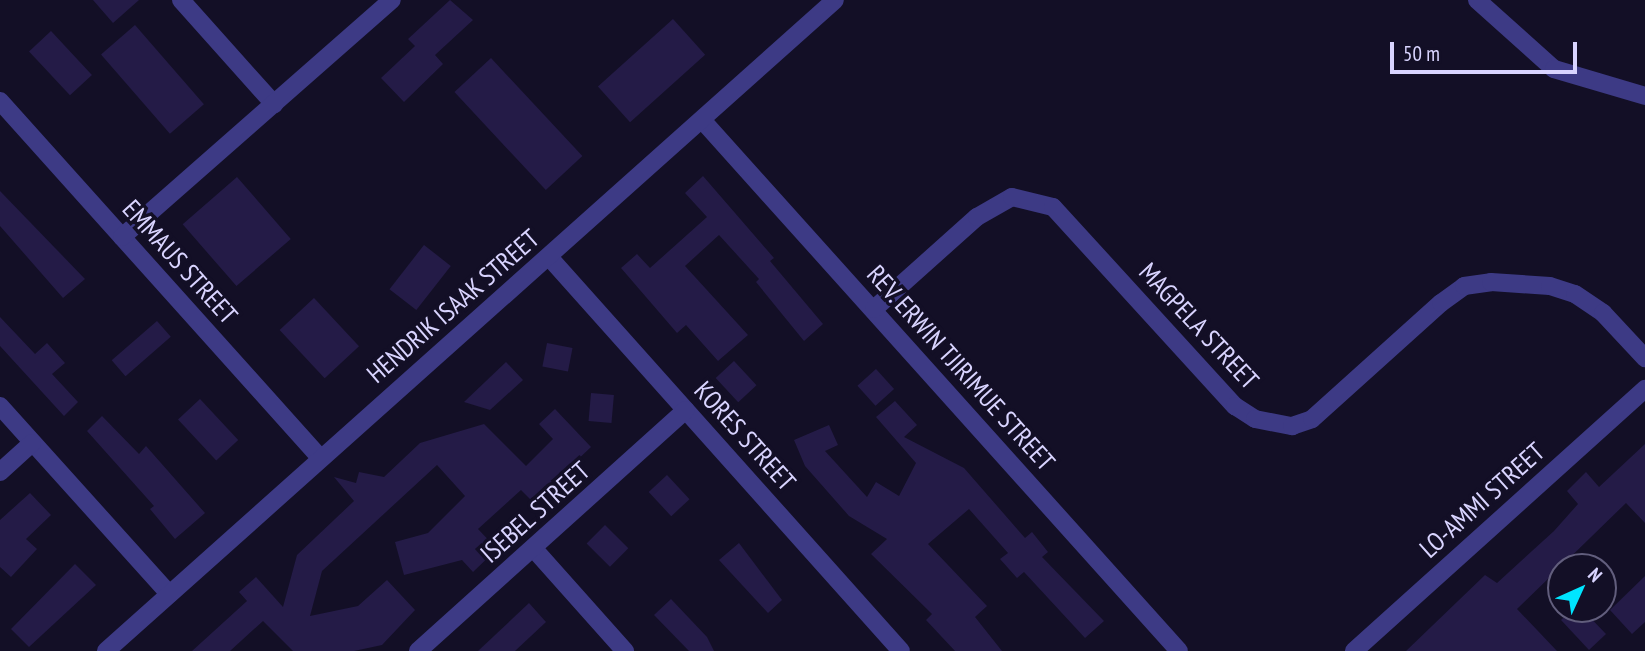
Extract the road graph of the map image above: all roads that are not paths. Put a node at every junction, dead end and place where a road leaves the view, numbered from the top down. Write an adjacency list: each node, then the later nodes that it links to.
1 (181, 0): 7 (street)
2 (392, 0): 7 (street)
3 (835, 0): 8 (street, HENDRIK ISAAK STREET)
4 (1477, 0): 5 (street)
5 (1645, 96)
6 (0, 101): 9 (street, EMMAUS STREET)
7 (274, 104): 9 (street)
8 (703, 121): 10 (street, HENDRIK ISAAK STREET); 11 (street, REV. ERWIN TJIRIMUE STREET)
9 (122, 237): 17 (street, EMMAUS STREET)
10 (549, 257): 15 (street, KORES STREET); 17 (street, HENDRIK ISAAK STREET)
11 (874, 309): 12 (street, MAGPELA STREET); 25 (street, REV. ERWIN TJIRIMUE STREET)
12 (1645, 358)
13 (1645, 389): 26 (street, LO-AMMI STREET)
14 (0, 406): 16 (street)
15 (686, 410): 19 (street, ISEBEL STREET); 24 (street, KORES STREET)
16 (32, 443): 18 (street); 20 (street)
17 (320, 458): 20 (street, HENDRIK ISAAK STREET)
18 (0, 472)
19 (534, 549): 22 (street, ISEBEL STREET); 23 (street)
20 (169, 594): 21 (street, HENDRIK ISAAK STREET)
21 (106, 651)
22 (418, 651)
23 (625, 651)
24 (901, 651)
25 (1179, 651)
26 (1354, 651)

